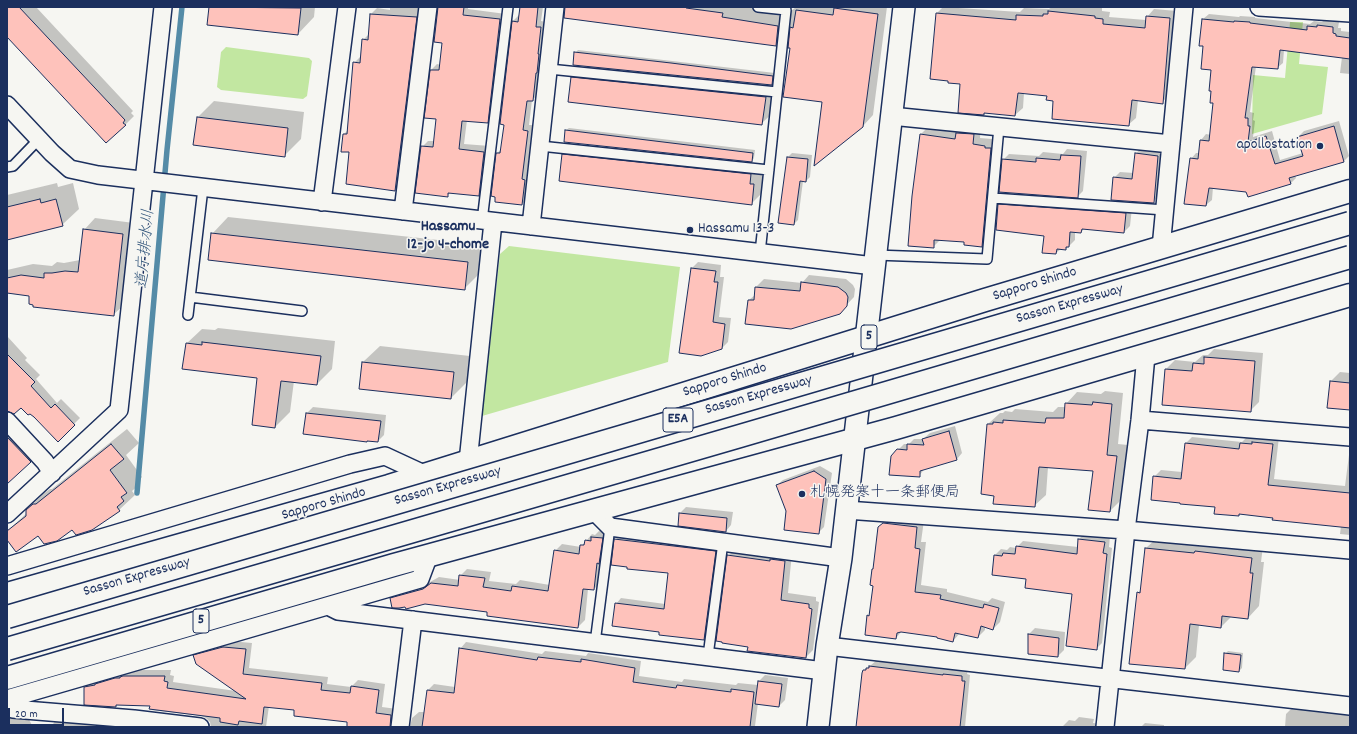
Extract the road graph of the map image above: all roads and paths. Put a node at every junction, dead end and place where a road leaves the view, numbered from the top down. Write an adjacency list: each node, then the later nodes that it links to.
1 (163, 7): 22 (street)
2 (347, 7): 26 (street)
3 (428, 7): 28 (street)
4 (508, 7): 29 (lane)
5 (555, 7): 12 (street)
6 (758, 7): 13 (lane)
7 (904, 7): 15 (street)
8 (1184, 7): 18 (street)
9 (1259, 7): 10 (street)
10 (1308, 9): 11 (street)
11 (1350, 13)
12 (549, 69): 13 (lane); 19 (street)
13 (777, 92): 21 (lane)
14 (7, 105): 17 (street)
15 (891, 116): 16 (street); 35 (street)
16 (999, 127): 18 (street); 25 (lane)
17 (39, 139): 20 (lane); 22 (street)
18 (1171, 144): 27 (street)
19 (540, 146): 21 (lane); 31 (street)
20 (7, 167)
21 (769, 170): 33 (lane)
22 (148, 182): 23 (street); 47 (street)
23 (203, 188): 26 (street); 37 (lane)
24 (1350, 191): 32 (highway, Sapporo Shindo / 5)
25 (992, 198): 27 (lane); 35 (lane)
26 (322, 202): 28 (street)
27 (1165, 210): 32 (street)
28 (403, 212): 29 (street)
29 (487, 221): 31 (street); 46 (street)
30 (1350, 224): 61 (highway, Sasson Expressway / E5A, bridge)
31 (532, 226): 33 (street)
32 (1161, 248): 40 (highway, Sapporo Shindo / 5)
33 (760, 253): 35 (street)
34 (1350, 257): 65 (highway, E5A, bridge)
35 (875, 261): 40 (street)
36 (1350, 295): 41 (highway, 5)
37 (190, 297): 38 (lane); 39 (lane)
38 (302, 311)
39 (188, 315)
40 (866, 338): 45 (street); 46 (highway, Sapporo Shindo / 5)
41 (1146, 355): 42 (street); 45 (highway, 5)
42 (1140, 420): 44 (street); 53 (street)
43 (7, 421): 47 (street)
44 (1350, 437)
45 (854, 440): 49 (street); 50 (highway, 5)
46 (468, 462): 48 (highway, Sapporo Shindo / 5)
47 (52, 473): 51 (street)
48 (426, 475): 58 (street); 59 (highway, Sapporo Shindo / 5)
49 (846, 510): 53 (street); 57 (street)
50 (594, 511): 52 (street); 56 (highway, 5)
51 (7, 514)
52 (610, 527): 54 (street); 63 (lane)
53 (1126, 530): 55 (street); 69 (street)
54 (724, 542): 57 (street); 66 (lane)
55 (1350, 550)
56 (428, 555): 60 (street); 68 (highway, 5)
57 (841, 558): 64 (street)
58 (7, 566)
59 (7, 594)
60 (328, 606): 62 (street); 70 (street)
61 (7, 616)
62 (413, 620): 63 (street); 74 (street)
63 (595, 643): 66 (street)
64 (827, 646): 67 (street); 69 (street)
65 (7, 649)
66 (708, 656): 67 (street)
67 (824, 671): 75 (street)
68 (7, 678)
69 (1110, 678): 71 (street); 76 (street)
70 (8, 699): 72 (street)
71 (1350, 706)
72 (134, 723): 73 (street)
73 (200, 727)
74 (400, 727)
75 (818, 727)
76 (1105, 727)

